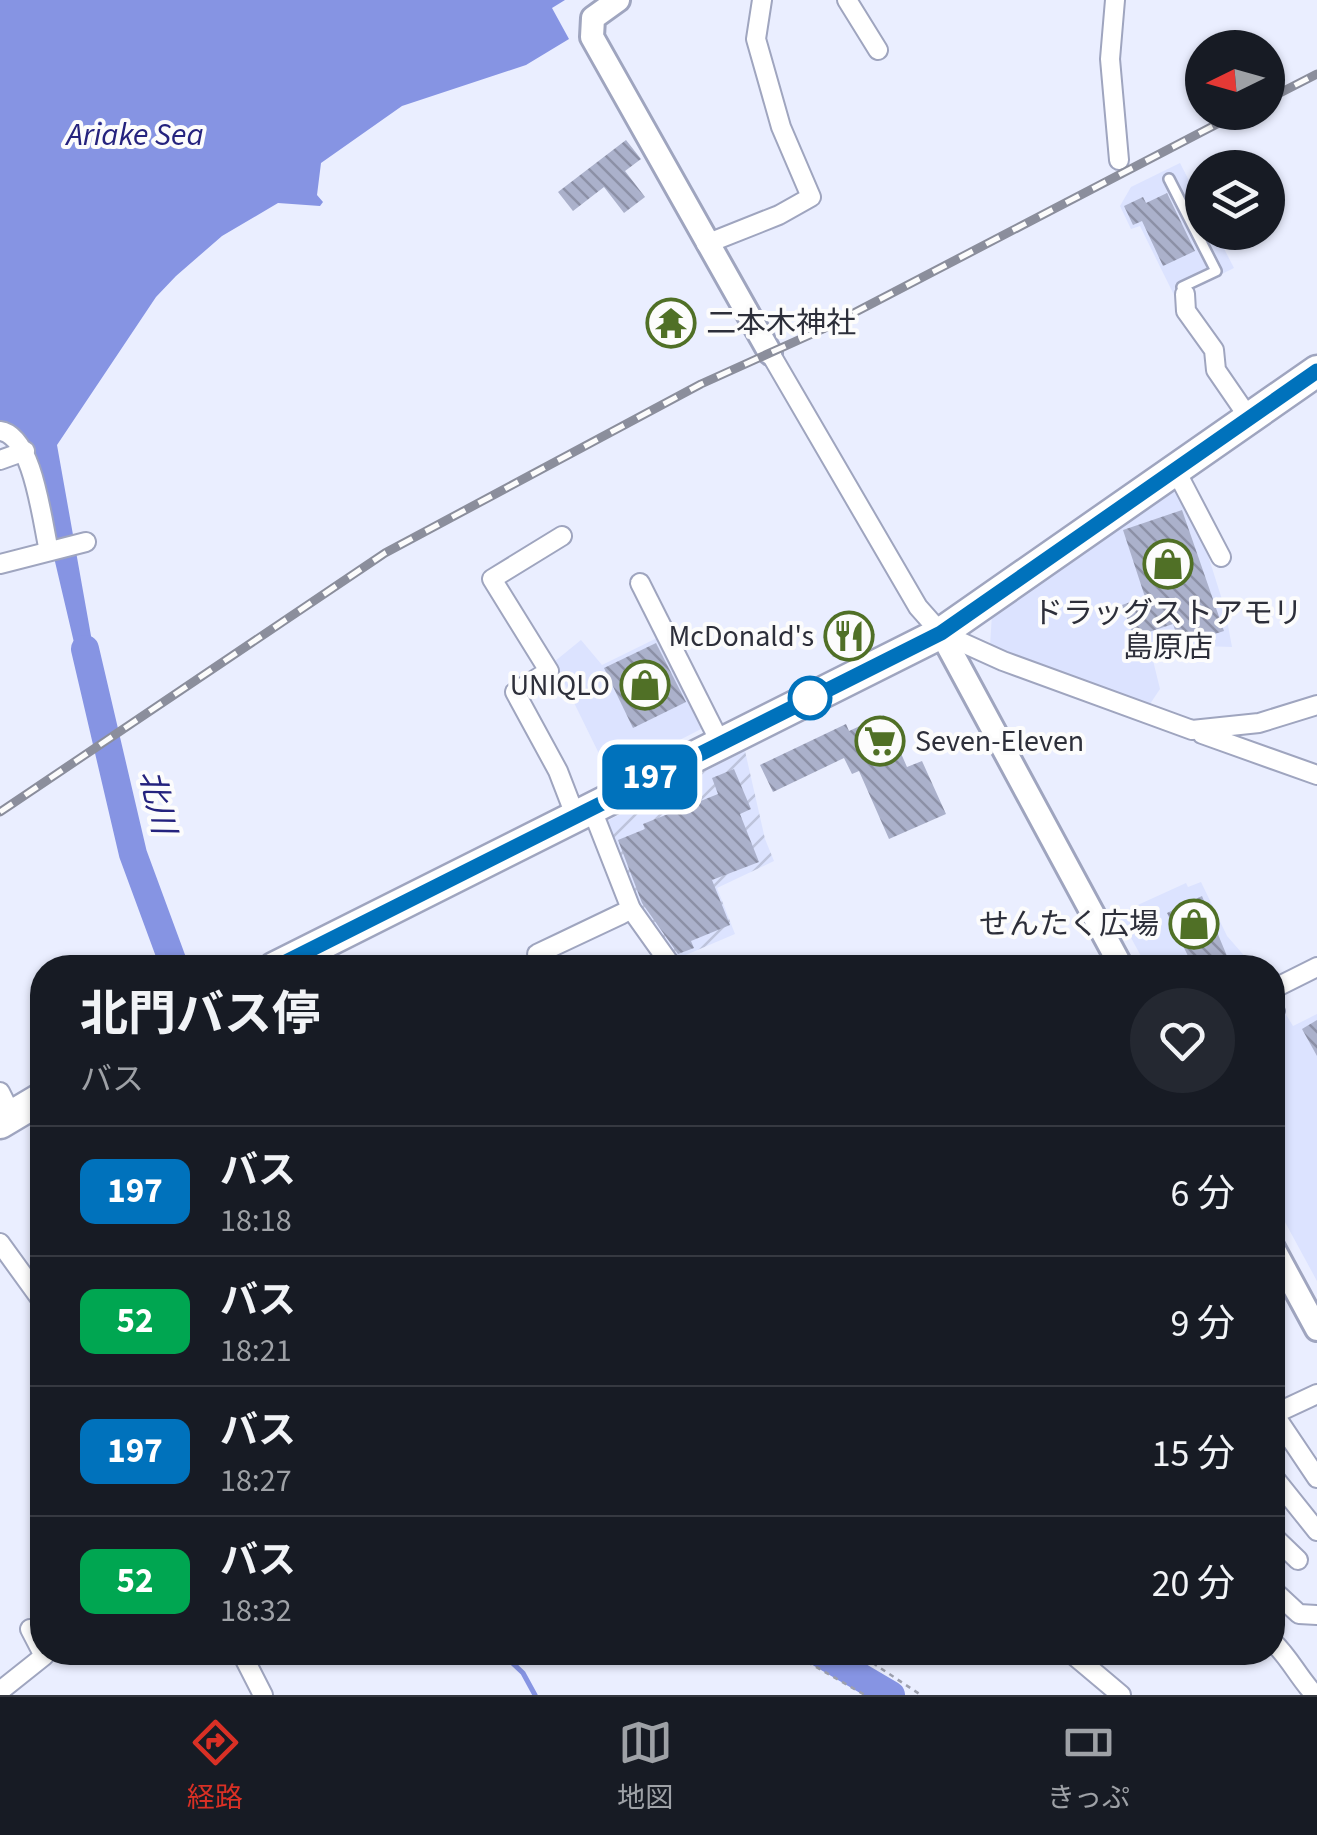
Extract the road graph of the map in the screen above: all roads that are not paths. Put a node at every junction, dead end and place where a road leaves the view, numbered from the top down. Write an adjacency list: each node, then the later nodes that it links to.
1 (618, 0): 8 (street)
2 (762, 0): 8 (street)
3 (847, 0): 5 (street)
4 (1116, 0): 6 (street)
5 (878, 50)
6 (1119, 160)
7 (1169, 178): 9 (lane)
8 (706, 244): 10 (street)
9 (1185, 294): 12 (street)
10 (770, 353): 23 (street)
11 (1317, 371): 12 (highway)
12 (1249, 418): 16 (highway)
13 (0, 431): 14 (street)
14 (25, 451): 15 (street); 19 (street)
15 (0, 460)
16 (1175, 469): 20 (street); 23 (highway)
17 (562, 536): 28 (street)
18 (86, 542): 19 (street)
19 (50, 550): 21 (street)
20 (1221, 557)
21 (0, 564)
22 (640, 583): 26 (street)
23 (941, 633): 25 (street); 26 (highway); 31 (street)
24 (1317, 704): 25 (street)
25 (1192, 730): 27 (street)
26 (720, 742): 28 (highway)
27 (1317, 775)
28 (583, 811): 29 (highway); 30 (street)
29 (300, 955)
30 (663, 955)
31 (1115, 955)
32 (1317, 967): 33 (street)
33 (1285, 983)
34 (30, 1102): 35 (highway)
35 (4, 1110)
36 (0, 1243): 38 (street)
37 (1285, 1270): 39 (street)
38 (30, 1284)
39 (1317, 1328)
40 (1317, 1394): 41 (street)
41 (1285, 1409)
42 (1285, 1431): 43 (street)
43 (1317, 1478)
44 (1285, 1491): 45 (street)
45 (1317, 1531)
46 (1285, 1548): 47 (street)
47 (1298, 1560)
48 (1285, 1601): 49 (street)
49 (1317, 1615)
50 (1285, 1654): 57 (street)
51 (33, 1665): 54 (street)
52 (248, 1665): 55 (street)
53 (1085, 1665): 56 (street)
54 (0, 1691)
55 (263, 1695)
56 (1121, 1695)
57 (1316, 1695)

